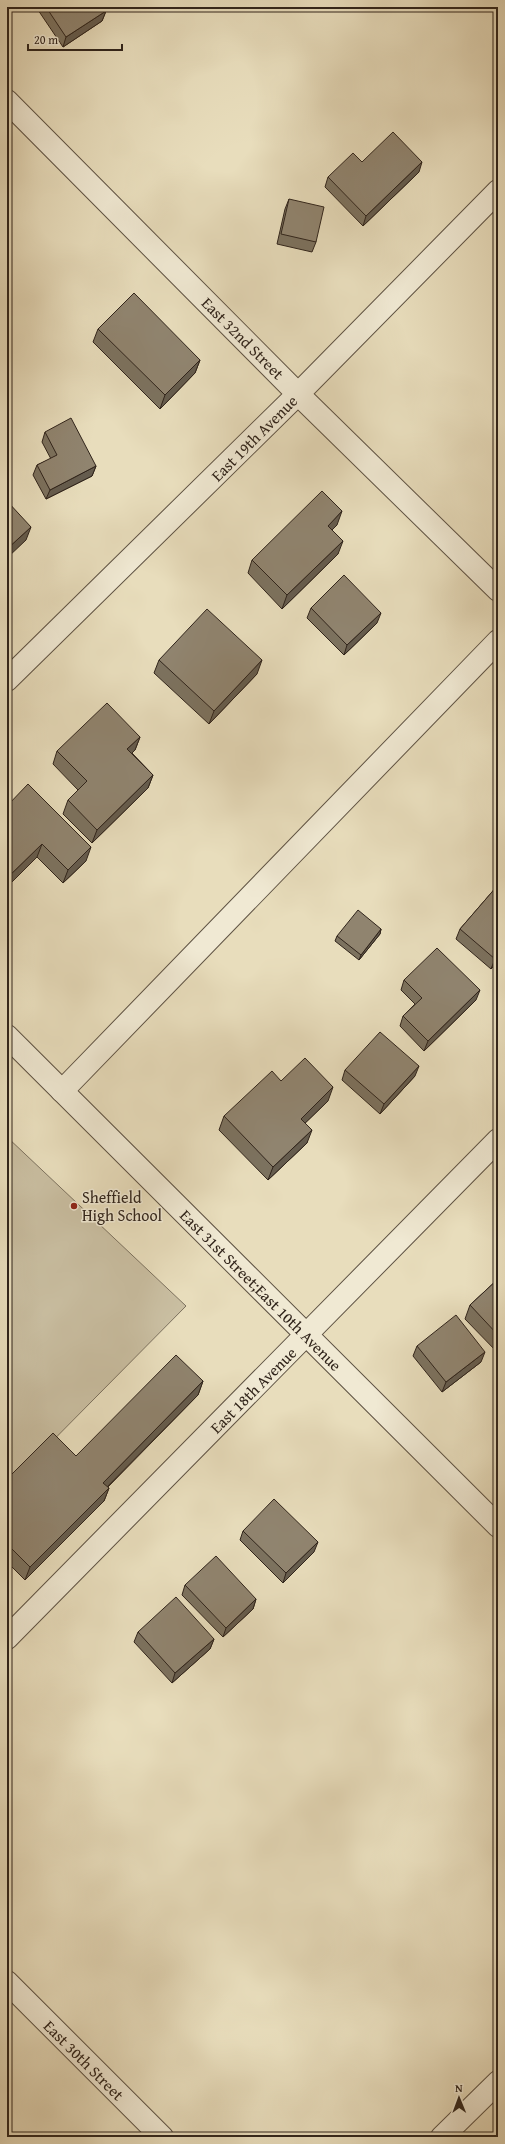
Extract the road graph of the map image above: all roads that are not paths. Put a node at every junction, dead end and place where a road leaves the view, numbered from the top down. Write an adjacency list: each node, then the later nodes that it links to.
1 (7, 101): 3 (street, East 32nd Street)
2 (498, 191): 3 (street, East 19th Avenue)
3 (298, 394): 4 (street, East 32nd Street); 6 (street, East 19th Avenue)
4 (498, 590)
5 (498, 641): 8 (street)
6 (7, 680)
7 (7, 1036): 8 (street, East 31st Street;East 10th Avenue)
8 (62, 1091): 10 (street, East 31st Street;East 10th Avenue)
9 (498, 1140): 10 (street, East 18th Avenue)
10 (307, 1335): 11 (street, East 31st Street;East 10th Avenue); 12 (street, East 18th Avenue)
11 (498, 1526)
12 (7, 1638)
13 (7, 1982): 15 (street, East 30th Street)
14 (498, 2082): 16 (street)
15 (162, 2137)
16 (442, 2137)

